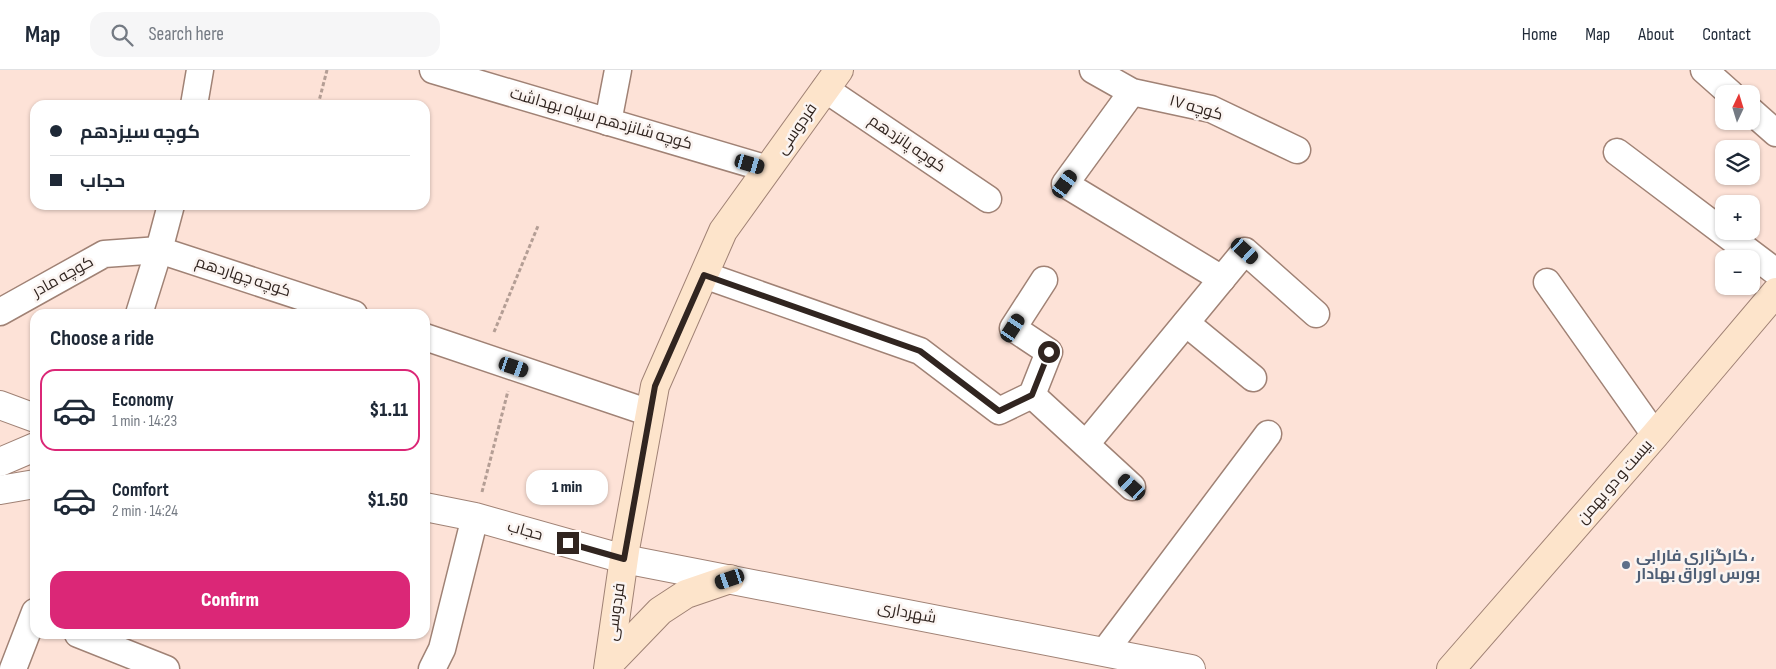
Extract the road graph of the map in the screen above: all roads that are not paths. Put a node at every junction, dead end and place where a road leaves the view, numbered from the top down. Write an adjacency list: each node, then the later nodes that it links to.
1 (200, 70): 9 (street)
2 (434, 70): 11 (street, کوچه شانزدهم سپاه بهداشت)
3 (618, 70): 11 (street)
4 (1093, 70): 8 (street, ۱۷ کوچه)
5 (1704, 70): 7 (street)
6 (832, 79): 15 (main road, فردوسی); 16 (street, کوچه پانزدهم)
7 (1721, 85)
8 (1132, 92): 13 (street, ۱۷ کوچه); 21 (street)
9 (195, 100)
10 (1760, 119): 12 (street)
11 (608, 122): 15 (street, کوچه شانزدهم سپاه بهداشت)
12 (1776, 133)
13 (1297, 150)
14 (1617, 152): 19 (street)
15 (768, 169): 20 (main road, فردوسی)
16 (988, 199)
17 (170, 210): 18 (street)
18 (160, 250): 25 (street); 26 (street, کوچه چهاردهم); 27 (street, کوچه مادر)
19 (1776, 272)
20 (704, 275): 33 (street); 36 (main road, فردوسی)
21 (1222, 279): 28 (street); 29 (street)
22 (1044, 280): 33 (street)
23 (1547, 282): 39 (street)
24 (1776, 292): 39 (main road, بیست و دو بهمن)
25 (141, 309)
26 (339, 309)
27 (0, 312)
28 (1316, 314)
29 (1186, 323): 31 (street); 40 (street)
30 (430, 339): 36 (street)
31 (1253, 378)
32 (0, 390): 34 (street)
33 (1032, 395): 40 (street)
34 (30, 396)
35 (0, 405): 37 (street)
36 (650, 413): 48 (main road, فردوسی)
37 (30, 416)
38 (1268, 434): 52 (street)
39 (1656, 435): 58 (main road, بیست و دو بهمن)
40 (1086, 444): 44 (street)
41 (30, 449): 42 (street)
42 (0, 462)
43 (30, 485): 45 (street)
44 (1132, 487)
45 (0, 490)
46 (430, 508): 47 (street, حجاب)
47 (475, 517): 48 (street, حجاب); 56 (street)
48 (624, 559): 49 (street, شهرداری); 53 (main road, فردوسی)
49 (730, 579): 52 (street, شهرداری); 53 (main road)
50 (30, 625): 54 (street)
51 (91, 639): 55 (street)
52 (1105, 651): 57 (street, شهرداری)
53 (609, 666)
54 (13, 669)
55 (166, 669)
56 (432, 669)
57 (1191, 669)
58 (1451, 669)

